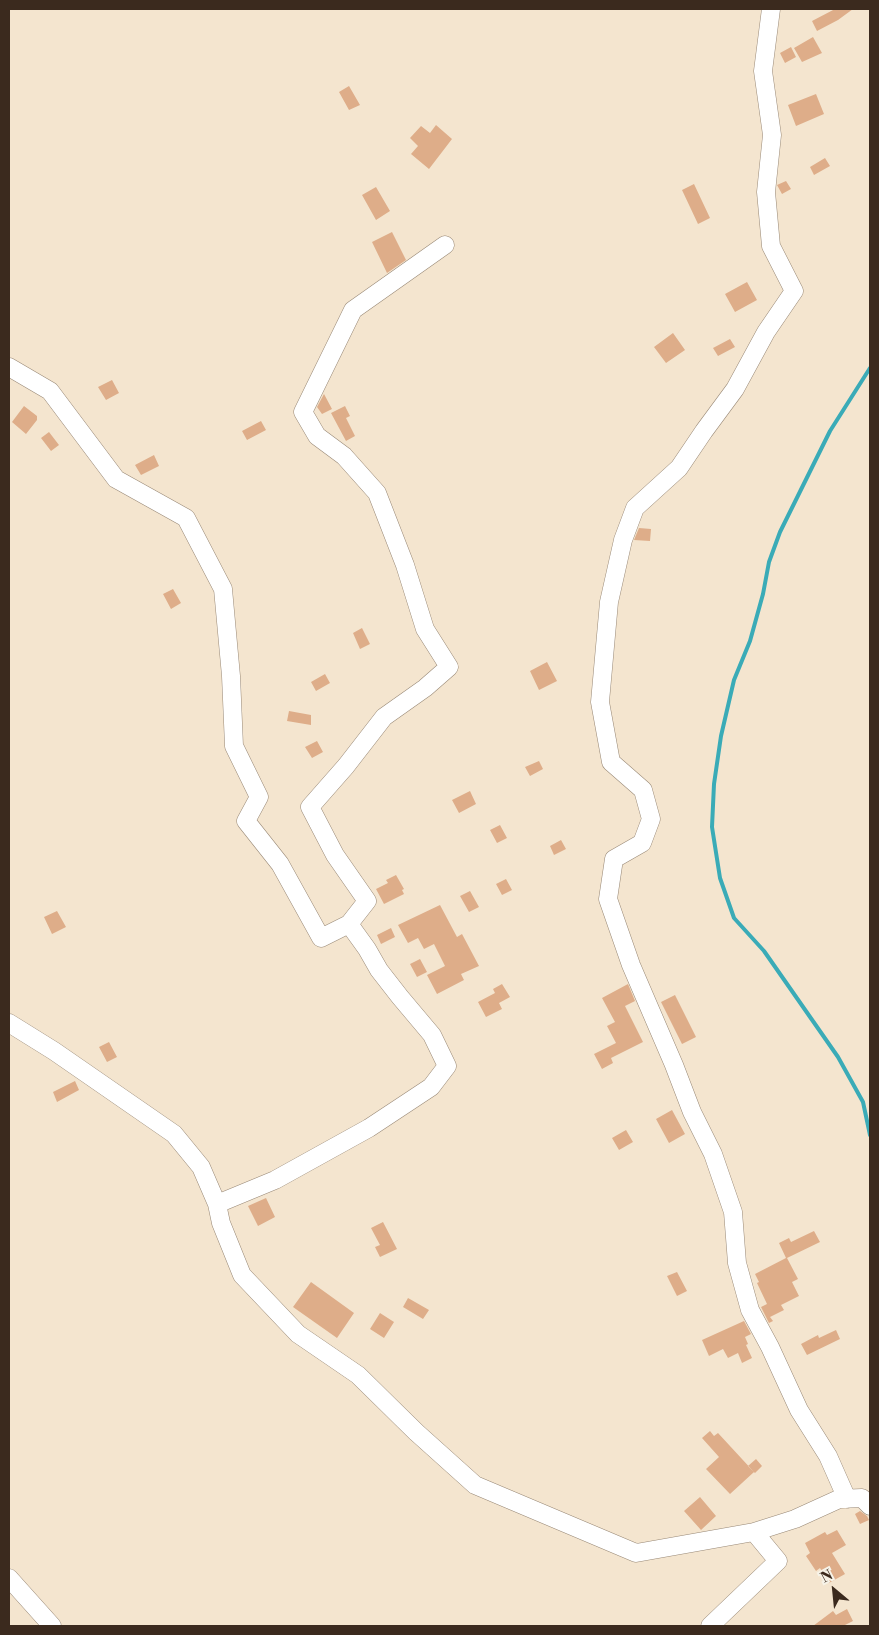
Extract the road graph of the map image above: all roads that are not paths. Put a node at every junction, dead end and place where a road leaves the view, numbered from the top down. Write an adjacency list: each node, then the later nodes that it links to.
1 (771, 9): 7 (street)
2 (445, 245): 4 (street)
3 (9, 367): 4 (street)
4 (349, 924): 6 (street)
5 (9, 1023): 6 (street)
6 (217, 1204): 9 (street)
7 (847, 1499): 8 (street); 9 (street)
8 (870, 1506)
9 (754, 1532): 12 (street)
10 (9, 1578): 11 (street)
11 (52, 1626)
12 (711, 1626)

